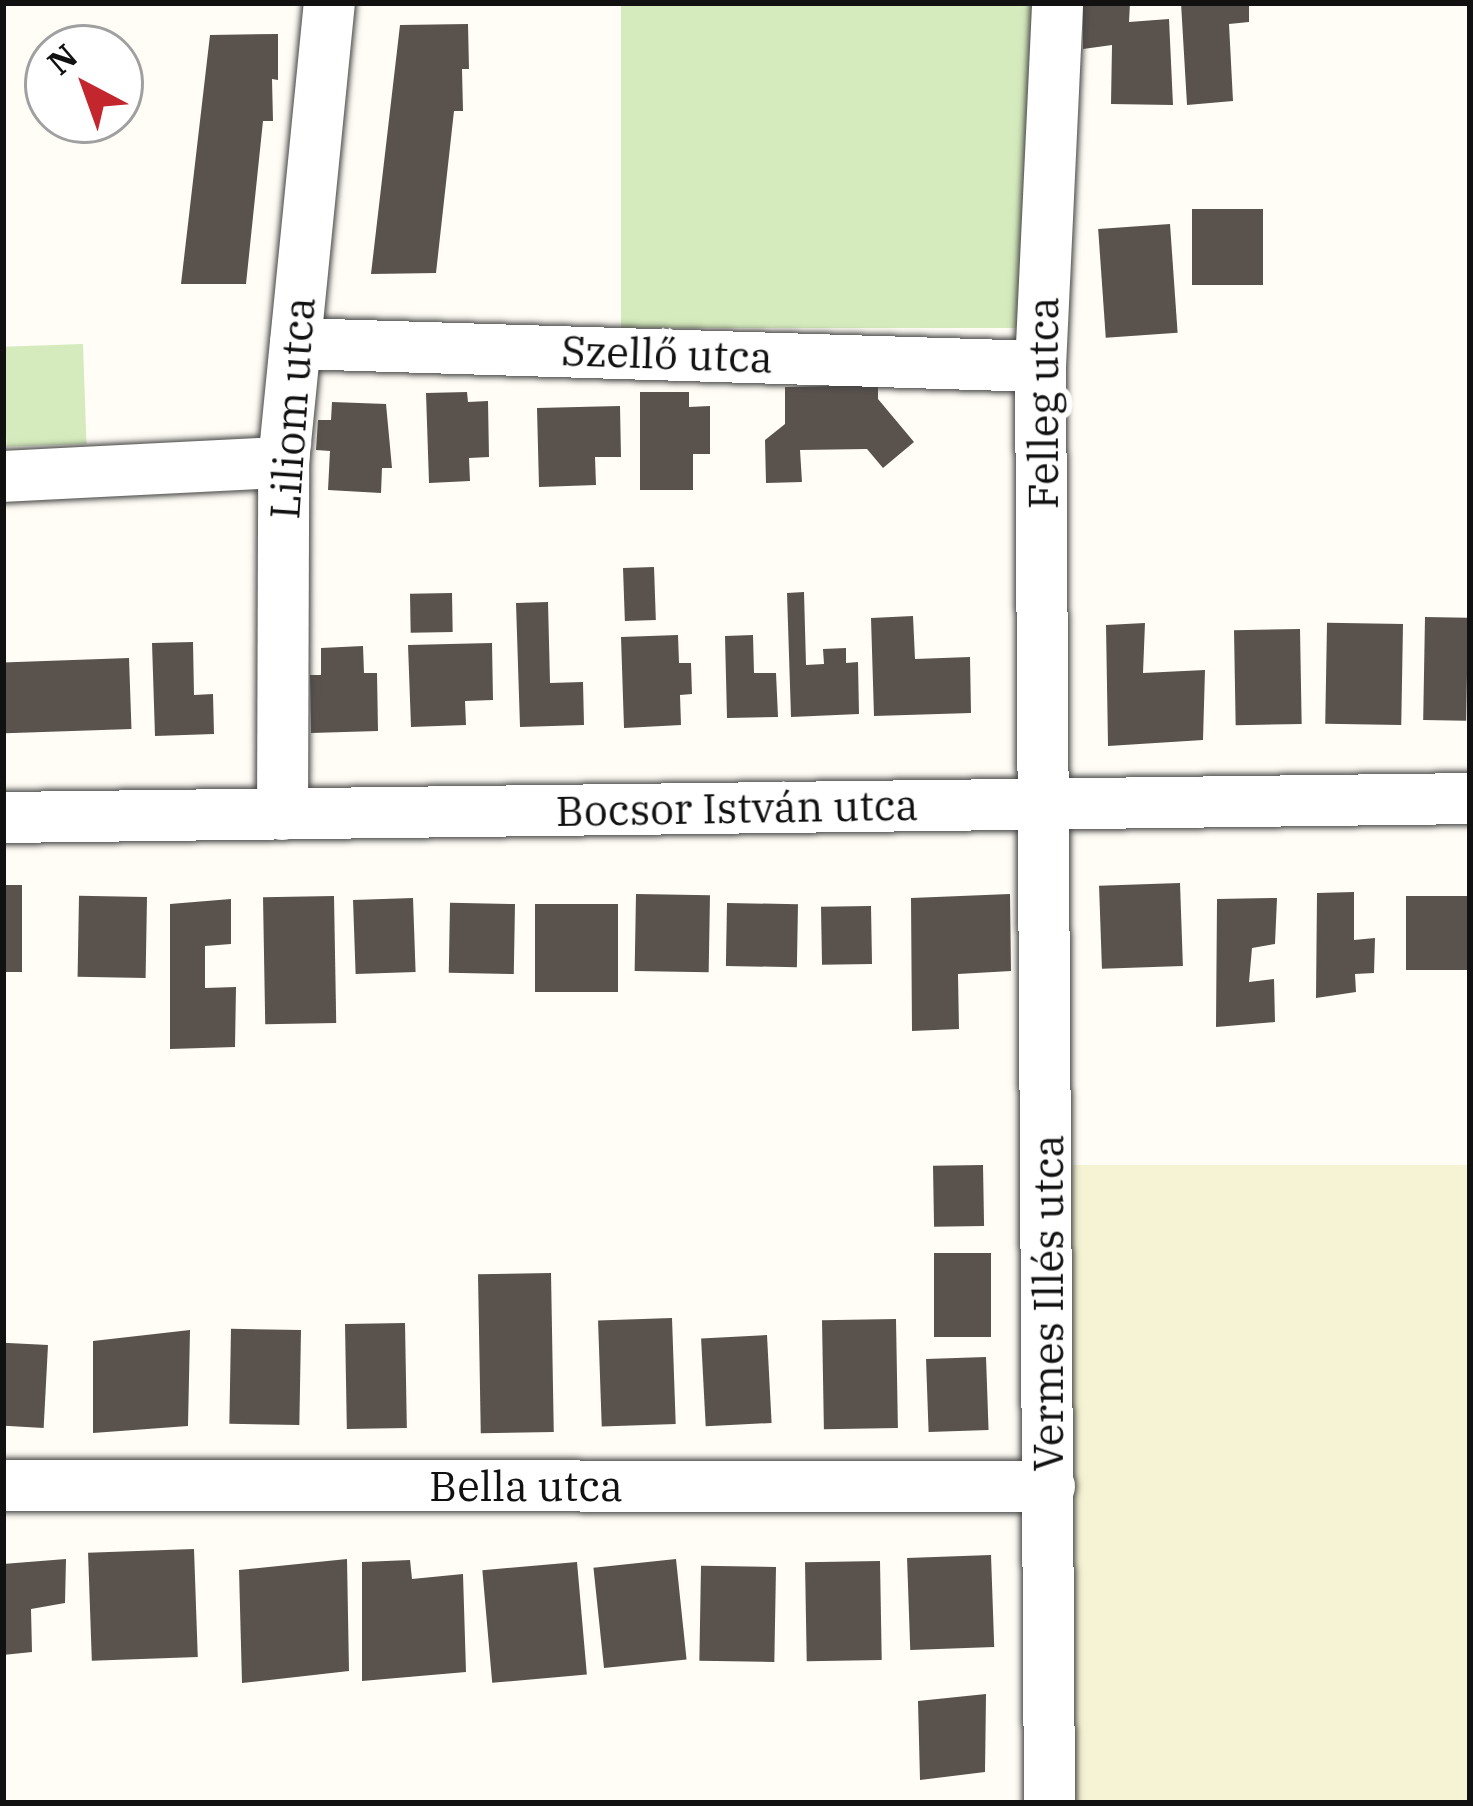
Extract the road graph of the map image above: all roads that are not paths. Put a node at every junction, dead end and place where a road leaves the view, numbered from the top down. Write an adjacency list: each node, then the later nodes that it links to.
1 (329, 3): 3 (street, Liliom utca)
2 (1057, 3): 4 (street, Felleg utca)
3 (295, 343): 4 (street, Szellő utca); 5 (street, Liliom utca)
4 (1040, 366): 8 (street, Felleg utca)
5 (283, 462): 6 (street); 9 (street, Liliom utca)
6 (3, 476)
7 (1470, 798): 8 (street, Bocsor István utca)
8 (1048, 804): 9 (street, Bocsor István utca); 12 (street, Vermes Illés utca)
9 (282, 814): 10 (street, Bocsor István utca)
10 (3, 817)
11 (3, 1485): 12 (street, Bella utca)
12 (1049, 1486): 13 (street, Vermes Illés utca)
13 (1049, 1803)

